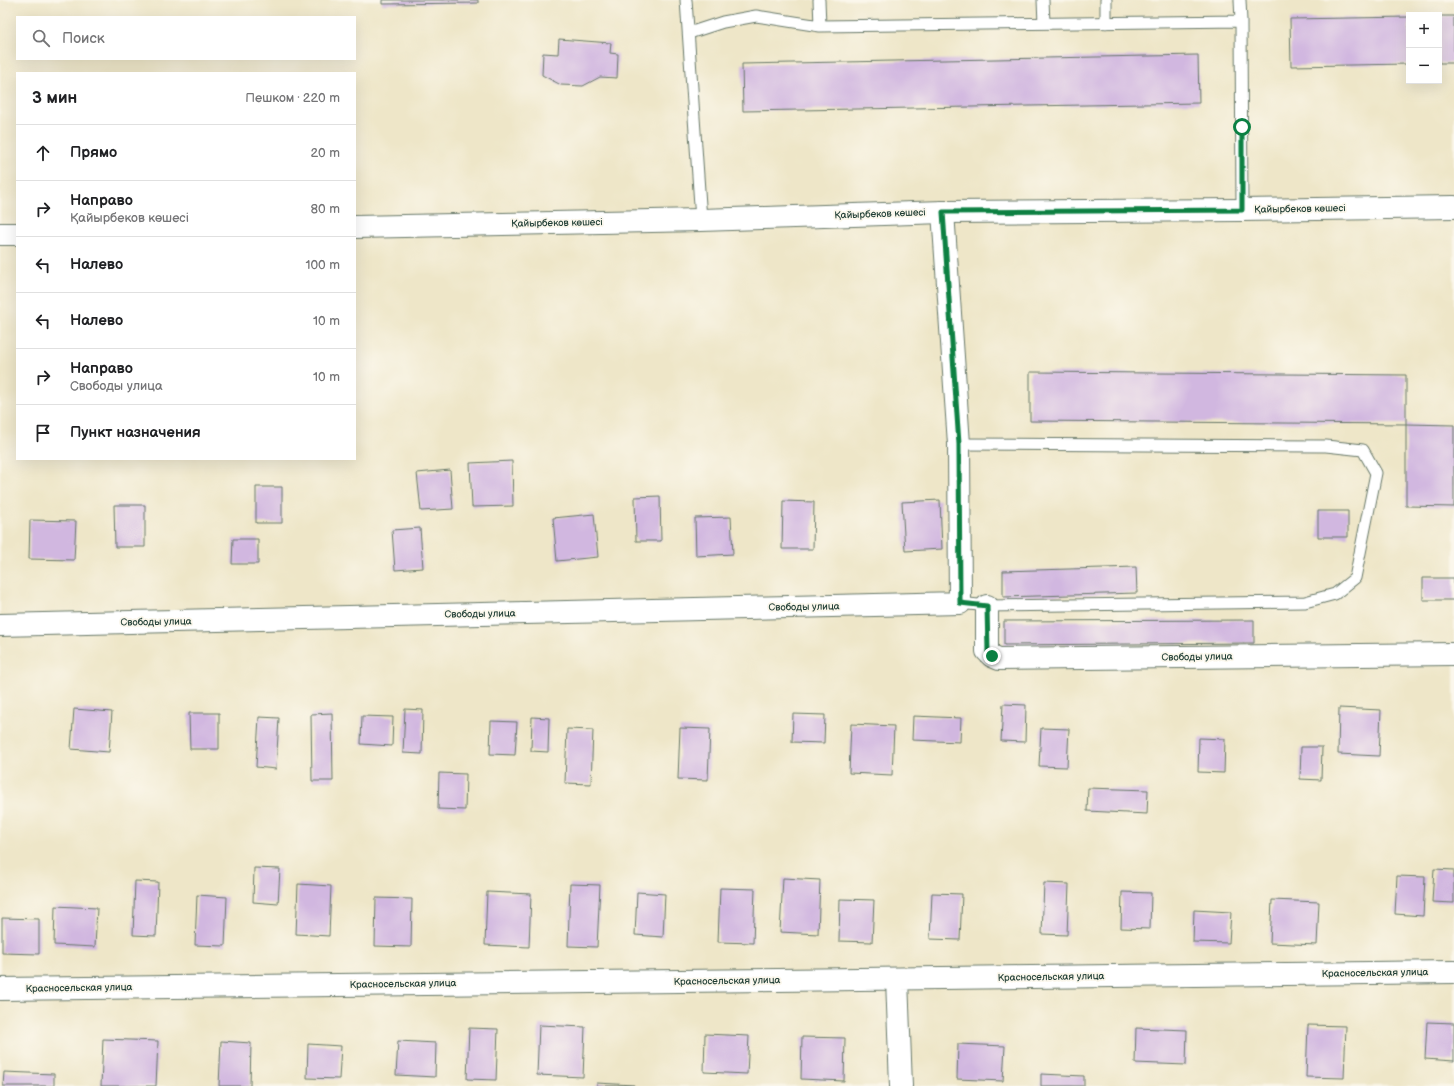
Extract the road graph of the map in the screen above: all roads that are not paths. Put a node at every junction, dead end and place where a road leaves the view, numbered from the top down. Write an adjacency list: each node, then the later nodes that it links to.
1 (686, 0): 10 (lane)
2 (819, 0): 9 (lane)
3 (1043, 0): 7 (lane)
4 (1106, 0): 8 (lane)
5 (1240, 0): 6 (lane)
6 (1241, 21): 8 (lane); 12 (lane)
7 (1044, 23): 8 (lane); 9 (lane)
8 (1106, 23)
9 (820, 26): 10 (lane)
10 (689, 33): 14 (lane)
11 (1454, 207): 12 (street, Қайырбеков көшесі)
12 (1242, 210): 13 (street, Қайырбеков көшесі)
13 (943, 212): 14 (street, Қайырбеков көшесі); 18 (street)
14 (701, 220): 15 (street, Қайырбеков көшесі)
15 (356, 227)
16 (0, 234): 17 (street)
17 (16, 234)
18 (959, 444): 19 (street); 20 (lane)
19 (960, 603): 20 (lane); 21 (street, Свободы улица)
20 (987, 606): 22 (street, Свободы улица)
21 (0, 625)
22 (1454, 654)
23 (1454, 972): 24 (street, Красносельская улица)
24 (897, 978): 25 (street, Красносельская улица); 26 (street)
25 (0, 989)
26 (901, 1086)

